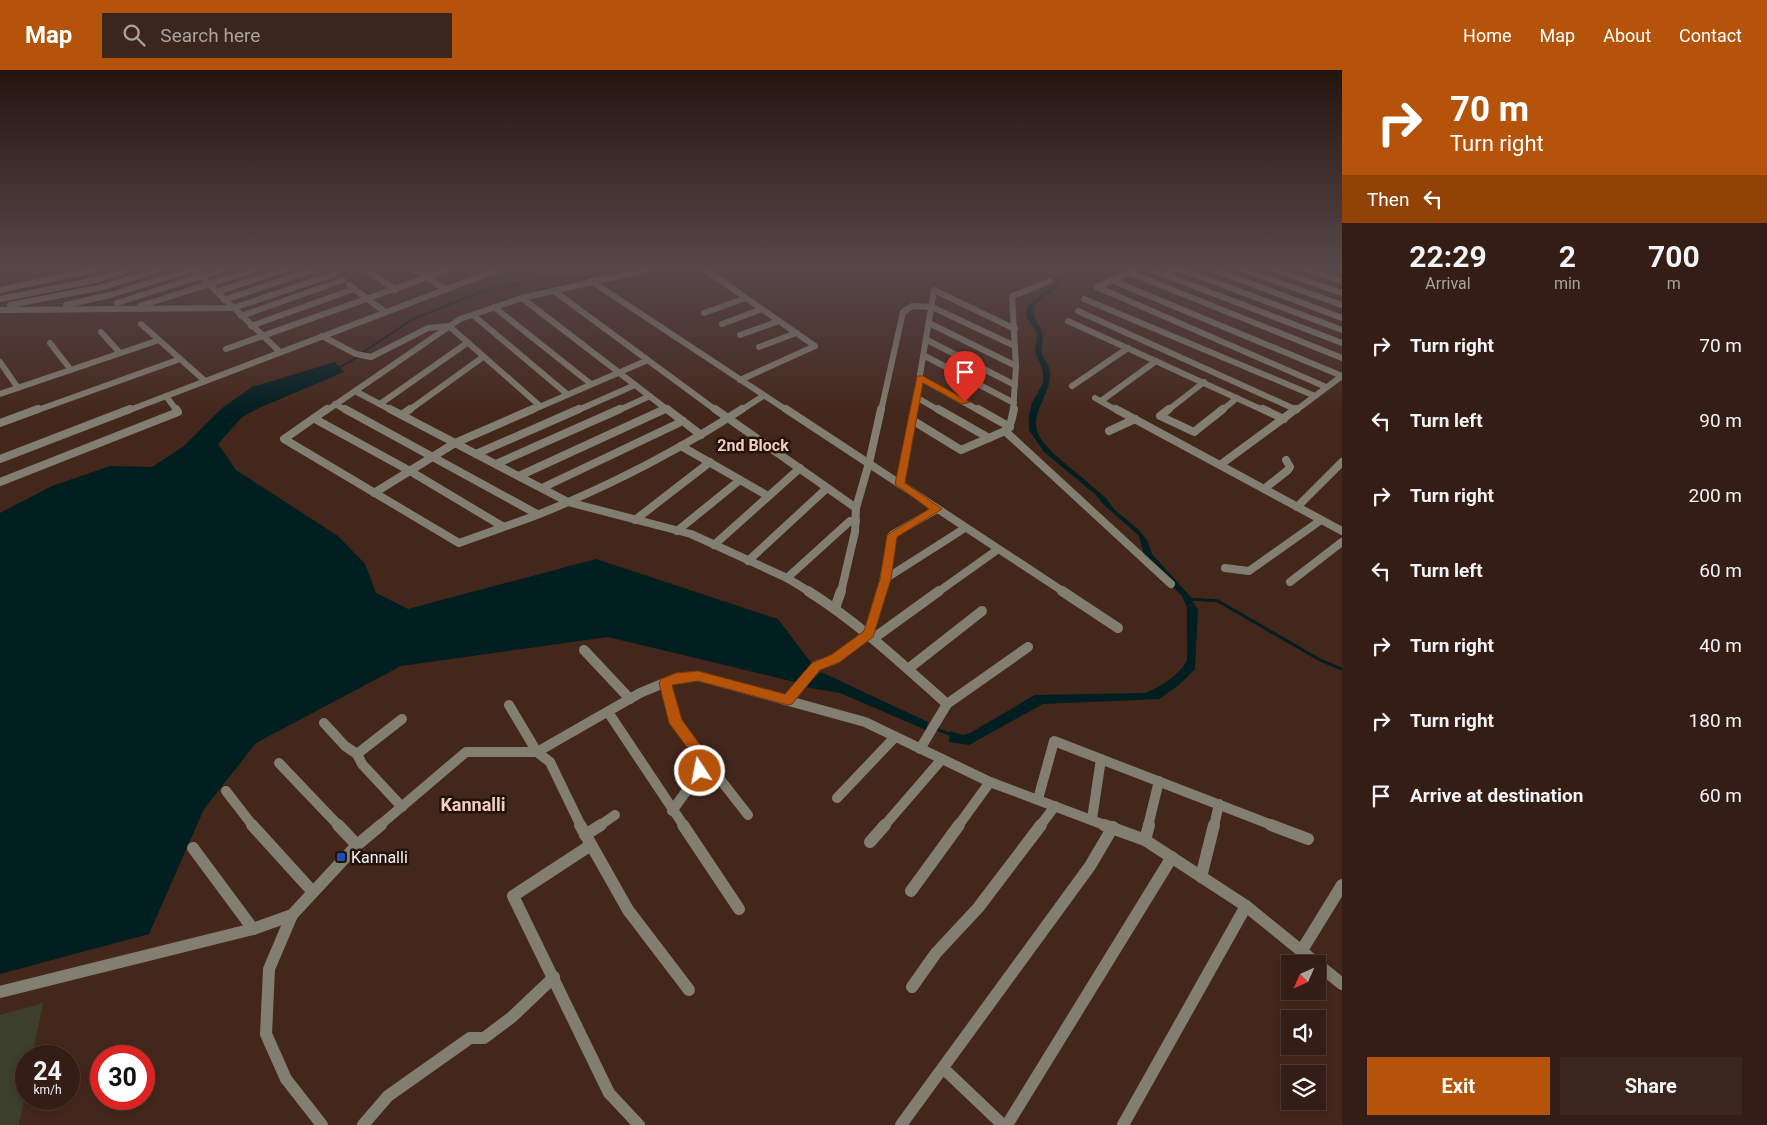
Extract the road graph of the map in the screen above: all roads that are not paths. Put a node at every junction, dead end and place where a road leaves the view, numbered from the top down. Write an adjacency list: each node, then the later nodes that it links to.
1 (242, 317): 30 (street)
2 (275, 317): 30 (street)
3 (316, 317): 37 (street)
4 (371, 317): 38 (street)
5 (465, 317): 31 (street)
6 (475, 317): 73 (street)
7 (507, 317): 65 (street)
8 (547, 317): 59 (street)
9 (590, 317): 54 (street)
10 (646, 317): 62 (street)
11 (740, 317): 29 (street)
12 (774, 317): 25 (street)
13 (902, 317): 106 (street)
14 (930, 317): 27 (street)
15 (954, 317): 44 (street)
16 (992, 317): 32 (street)
17 (1014, 317): 32 (street)
18 (1092, 317): 85 (street)
19 (1127, 317): 77 (street)
20 (1166, 317): 69 (street)
21 (1201, 317): 60 (street)
22 (1241, 317): 52 (street)
23 (1275, 317): 43 (street)
24 (1308, 317): 33 (street)
25 (779, 321): 35 (street); 36 (street)
26 (1068, 321): 46 (street)
27 (929, 323): 40 (street); 57 (street)
28 (141, 324): 39 (street)
29 (722, 324)
30 (251, 326): 37 (street)
31 (449, 326): 38 (street); 42 (street); 71 (street)
32 (1015, 328): 44 (street)
33 (1342, 330)
34 (101, 332): 49 (street)
35 (796, 333): 45 (street); 62 (street)
36 (740, 335)
37 (263, 336): 47 (street); 48 (street)
38 (322, 336): 48 (street)
39 (159, 340): 49 (street); 53 (street)
40 (927, 340): 50 (street); 67 (street)
41 (50, 343): 58 (street)
42 (467, 343): 51 (street); 82 (street)
43 (1342, 343)
44 (1015, 346): 57 (street)
45 (759, 347)
46 (1128, 348): 55 (street); 68 (street)
47 (226, 349)
48 (280, 352): 63 (street)
49 (120, 353): 58 (street)
50 (925, 356): 61 (street); 80 (street)
51 (483, 357): 83 (street); 86 (street)
52 (1342, 358)
53 (180, 359): 63 (street); 93 (street)
54 (648, 360): 59 (street); 88 (street)
55 (1156, 361): 64 (street); 89 (street)
56 (0, 362): 70 (street)
57 (1016, 366): 67 (street)
58 (71, 370): 70 (street)
59 (619, 372): 65 (street); 66 (street)
60 (1342, 376): 69 (street)
61 (920, 378): 78 (street); 94 (street)
62 (740, 380): 76 (street)
63 (205, 381): 74 (street)
64 (1204, 382): 79 (street); 79 (street)
65 (591, 384): 73 (street)
66 (635, 385): 75 (street); 100 (street)
67 (1015, 385): 80 (street)
68 (1072, 386)
69 (1326, 387): 77 (street)
70 (18, 388): 72 (street)
71 (355, 391): 81 (street); 82 (street)
72 (0, 394)
73 (567, 394): 83 (street)
74 (166, 396): 102 (street); 113 (street)
75 (650, 396): 84 (street); 107 (street)
76 (763, 396): 88 (street); 106 (street)
77 (1315, 396): 85 (street)
78 (916, 397): 91 (street); 97 (street)
79 (1237, 398): 90 (street)
80 (1014, 403): 94 (street)
81 (335, 404): 87 (street); 101 (street)
82 (380, 404): 86 (street)
83 (540, 406): 98 (street)
84 (666, 409): 92 (street); 111 (street)
85 (1297, 410): 90 (street)
86 (402, 415): 98 (street)
87 (315, 418): 110 (street); 118 (street)
88 (728, 418): 96 (street); 109 (street)
89 (1135, 419): 95 (street); 108 (street)
90 (1284, 419): 108 (street)
91 (912, 420): 97 (street); 114 (street)
92 (683, 421): 96 (street); 115 (street)
93 (0, 423)
94 (1008, 429): 97 (street); 140 (street)
95 (1109, 431)
96 (701, 435): 99 (street)
97 (989, 438)
98 (455, 443): 100 (street); 101 (street)
99 (681, 446): 104 (street); 120 (street)
100 (476, 454): 107 (street)
101 (432, 457): 110 (street); 124 (street)
102 (0, 459)
103 (1286, 460): 117 (street)
104 (710, 462): 112 (street); 125 (street)
105 (1342, 462): 121 (street)
106 (869, 463): 114 (street); 122 (street)
107 (496, 464): 111 (street)
108 (1220, 465): 117 (street)
109 (800, 468): 116 (street); 119 (street)
110 (410, 471): 118 (street); 128 (street)
111 (519, 476): 115 (street)
112 (740, 480): 119 (street); 130 (street)
113 (0, 482)
114 (900, 484): 123 (street)
115 (542, 488): 120 (street)
116 (827, 488): 122 (street); 135 (street)
117 (1264, 489): 121 (street)
118 (374, 493): 128 (street)
119 (768, 496): 133 (street)
120 (568, 502): 124 (street); 125 (street)
121 (1297, 506): 126 (street)
122 (856, 508): 127 (street)
123 (936, 509): 129 (street); 138 (street)
124 (537, 514): 128 (street)
125 (636, 520): 130 (street)
126 (1321, 520): 131 (street); 136 (street)
127 (856, 521): 137 (street); 141 (street)
128 (502, 526)
129 (965, 528): 134 (street); 138 (street)
130 (677, 531): 133 (street)
131 (1342, 531)
132 (1342, 542): 139 (street)
133 (714, 545): 135 (street)
134 (997, 550): 143 (street); 144 (street)
135 (748, 561): 137 (street)
136 (1225, 568)
137 (787, 578): 141 (street)
138 (885, 579): 144 (street)
139 (1290, 582)
140 (1171, 584)
141 (835, 608): 144 (street)
142 (982, 611): 147 (street)
143 (1118, 628)
144 (871, 636): 147 (street); 150 (street)
145 (1028, 647): 151 (street)
146 (584, 650): 149 (street)
147 (908, 669): 151 (street)
148 (665, 683): 149 (street); 150 (street); 160 (street)
149 (630, 699): 153 (street)
150 (788, 700): 156 (street)
151 (947, 704): 157 (street)
152 (509, 705): 158 (street)
153 (608, 712): 158 (street); 172 (street)
154 (402, 719): 159 (street)
155 (324, 723): 159 (street)
156 (895, 737): 157 (street); 167 (street)
157 (920, 749): 161 (street)
158 (537, 752): 171 (street); 178 (street)
159 (356, 754): 171 (street)
160 (702, 757): 172 (street); 174 (street)
161 (942, 759): 165 (street); 180 (street)
162 (1101, 759): 164 (street); 168 (street); 175 (street)
163 (279, 763): 181 (street)
164 (1159, 781): 169 (street); 179 (street)
165 (990, 782): 168 (street); 186 (street)
166 (226, 791): 187 (street)
167 (836, 798)
168 (1038, 799): 170 (street)
169 (1219, 804): 177 (street); 184 (street)
170 (1055, 806): 175 (street); 195 (street)
171 (402, 807): 181 (street)
172 (672, 811): 189 (street)
173 (615, 815): 178 (street)
174 (748, 815)
175 (1092, 819): 176 (street)
176 (1112, 827): 179 (street); 198 (street)
177 (1308, 839)
178 (588, 840): 193 (street); 196 (street)
179 (1145, 840): 183 (street)
180 (870, 842)
181 (357, 845): 187 (street)
182 (194, 848): 191 (street)
183 (1172, 857): 184 (street); 204 (street)
184 (1201, 877): 188 (street)
185 (1342, 885): 192 (street)
186 (911, 890)
187 (312, 891): 190 (street)
188 (1246, 906): 192 (street); 205 (street)
189 (738, 909)
190 (292, 915): 191 (street); 199 (street)
191 (253, 929): 197 (street)
192 (1302, 950): 194 (street)
193 (554, 977): 200 (street); 201 (street)
194 (1342, 984)
195 (912, 987)
196 (689, 990)
197 (0, 992)
198 (943, 1068): 202 (street); 203 (street)
199 (322, 1125)
200 (363, 1125)
201 (639, 1125)
202 (901, 1125)
203 (1002, 1125)
204 (1007, 1125)
205 (1123, 1125)

